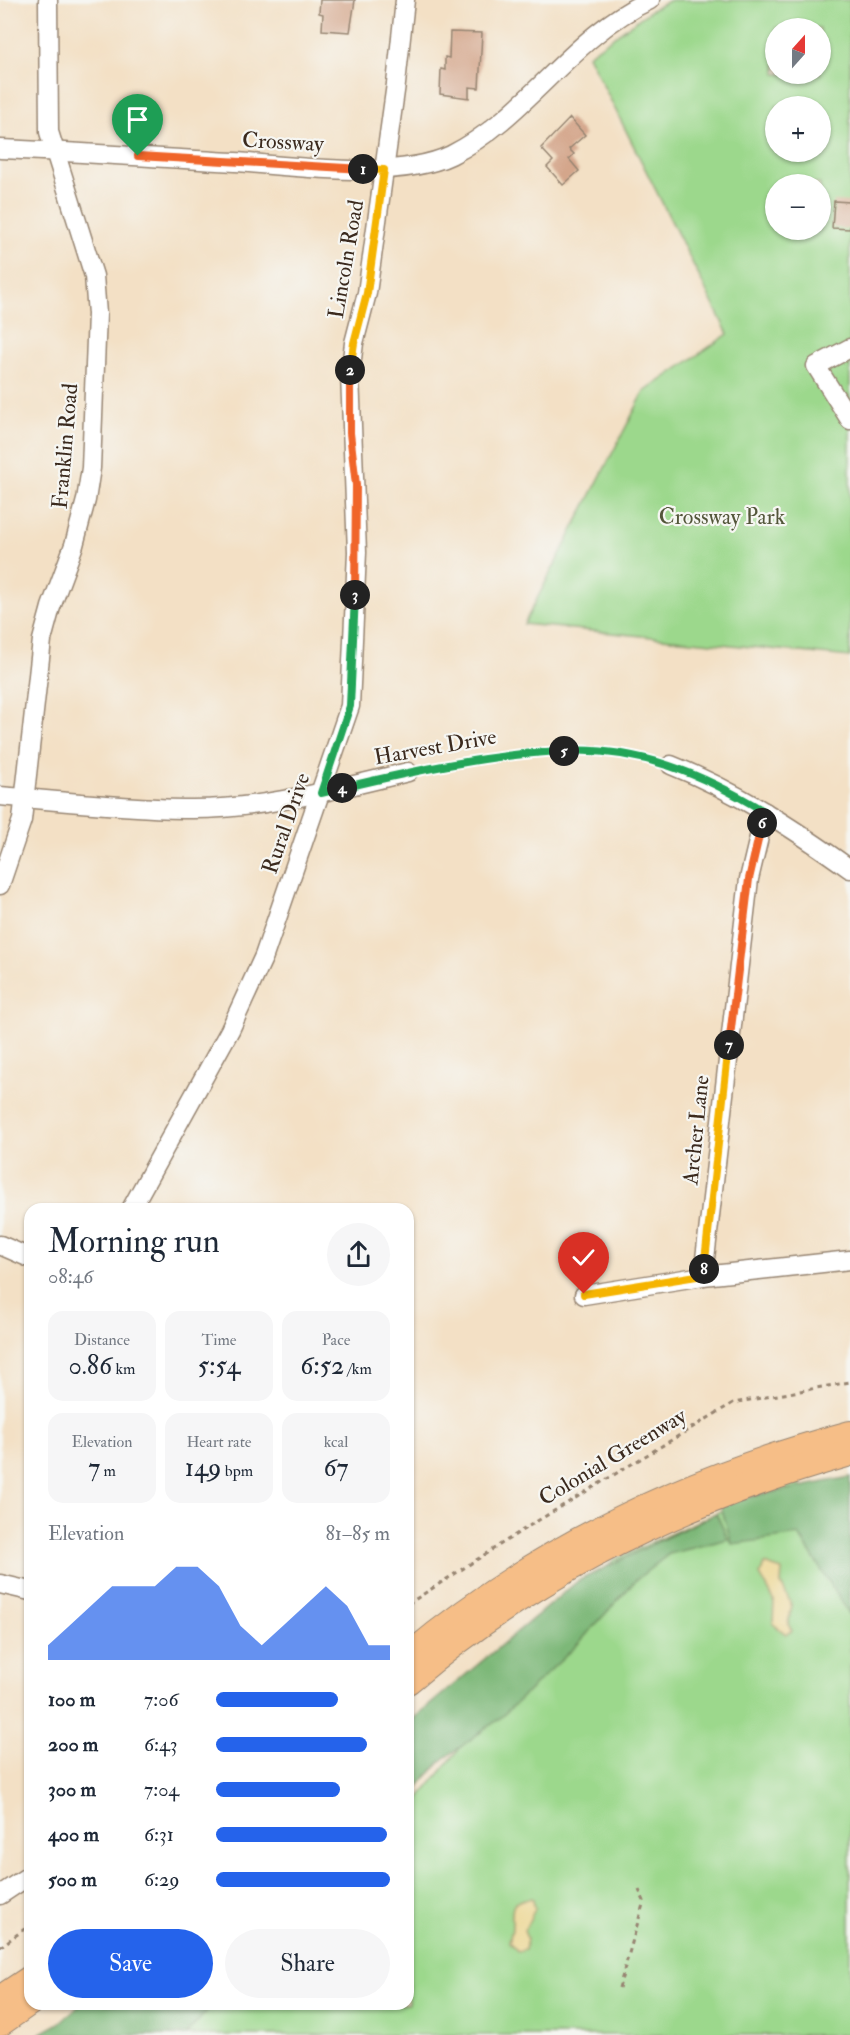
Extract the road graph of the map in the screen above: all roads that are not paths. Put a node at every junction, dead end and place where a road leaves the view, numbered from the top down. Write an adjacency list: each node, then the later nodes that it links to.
1 (48, 0): 5 (street, Franklin Road)
2 (405, 0): 6 (street, Lincoln Road)
3 (650, 0): 6 (street, Crossway)
4 (0, 149): 5 (street, Crossway)
5 (54, 151): 6 (street, Crossway); 14 (street, Franklin Road)
6 (384, 170): 8 (street, Lincoln Road)
7 (850, 348): 9 (street)
8 (350, 420): 12 (street, Rural Drive)
9 (850, 420)
10 (671, 765): 15 (street)
11 (408, 772): 12 (street, Harvest Drive)
12 (321, 793): 14 (street, Harvest Drive); 18 (street, Rural Drive)
13 (0, 796): 14 (street, Harvest Drive)
14 (25, 798): 17 (street, Franklin Road)
15 (765, 812): 16 (street); 22 (street, Archer Lane)
16 (850, 869)
17 (0, 885)
18 (134, 1203)
19 (0, 1245): 20 (street)
20 (24, 1255)
21 (850, 1260): 22 (street)
22 (703, 1275): 23 (street)
23 (584, 1294)
24 (850, 1434): 28 (highway)
25 (850, 1454): 29 (highway)
26 (0, 1584): 27 (street)
27 (24, 1590)
28 (414, 1653)
29 (414, 1676)
30 (24, 1879): 31 (street)
31 (0, 1895)
32 (24, 1982): 33 (highway)
33 (0, 1999)
34 (24, 2006): 35 (highway)
35 (0, 2023)

